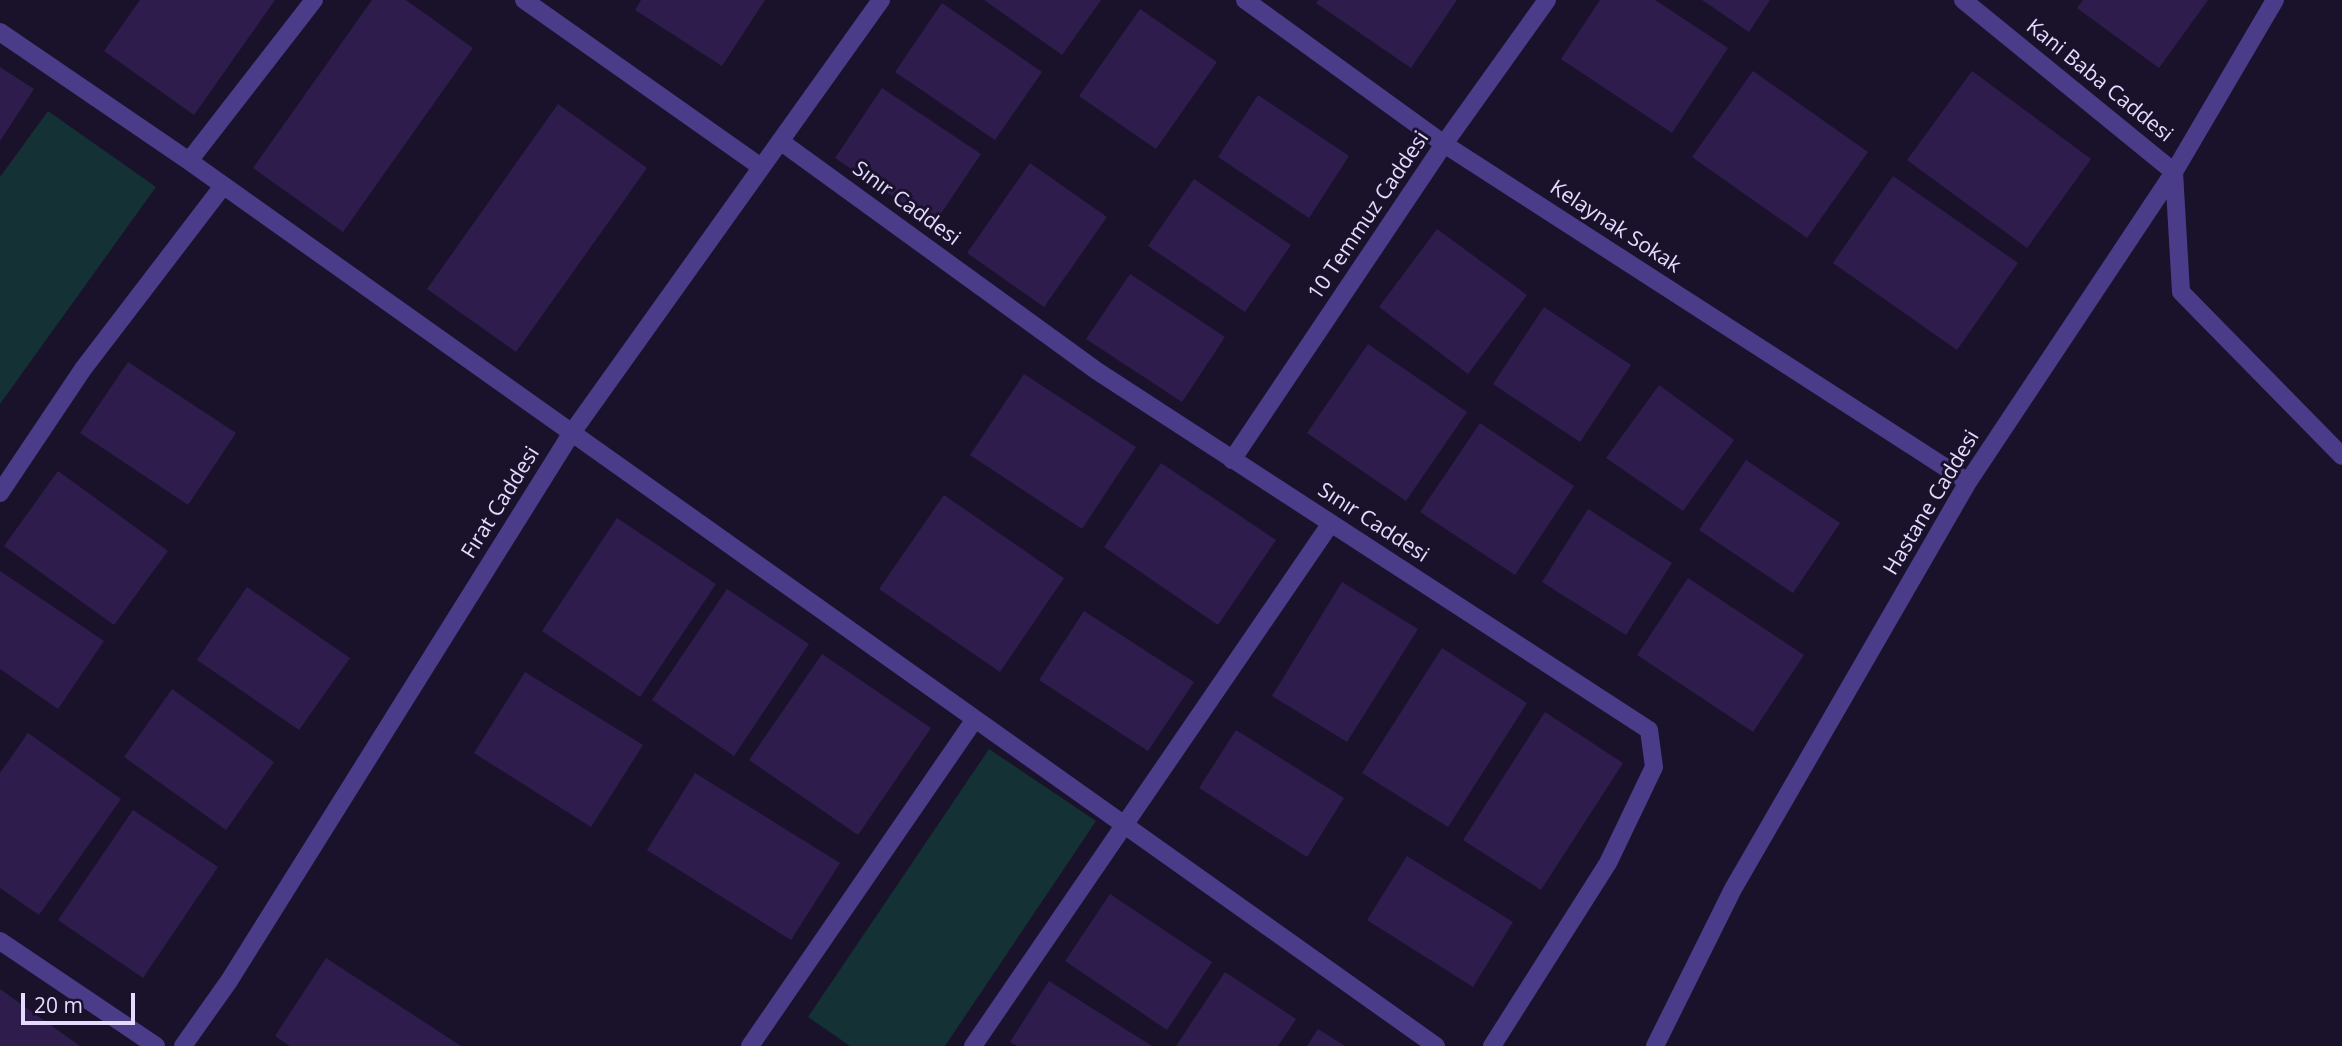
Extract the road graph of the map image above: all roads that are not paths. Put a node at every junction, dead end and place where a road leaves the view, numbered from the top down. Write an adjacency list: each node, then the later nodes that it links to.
1 (314, 0): 11 (street)
2 (524, 0): 12 (street)
3 (881, 0): 9 (street, Fırat Caddesi)
4 (1245, 0): 10 (street, Kelaynak Sokak)
5 (1548, 0): 10 (street, 10 Temmuz Caddesi)
6 (1963, 0): 13 (street, Kani Baba Caddesi)
7 (2275, 0): 13 (street, Hastane Caddesi)
8 (0, 32): 11 (street)
9 (780, 141): 12 (street, Fırat Caddesi); 17 (street, Sınır Caddesi)
10 (1444, 144): 17 (street, 10 Temmuz Caddesi); 18 (street, Kelaynak Sokak)
11 (189, 161): 14 (street)
12 (761, 167): 15 (street, Fırat Caddesi)
13 (2174, 172): 16 (street); 18 (street, Hastane Caddesi)
14 (223, 186): 15 (street); 19 (street)
15 (571, 434): 21 (street); 25 (street, Fırat Caddesi)
16 (2342, 456)
17 (1232, 460): 20 (street, Sınır Caddesi)
18 (1968, 482): 30 (street, Hastane Caddesi)
19 (0, 493)
20 (1331, 523): 22 (street); 29 (street, Sınır Caddesi)
21 (975, 719): 22 (street); 26 (street)
22 (1124, 824): 27 (street); 28 (street)
23 (0, 941): 24 (street)
24 (156, 1046)
25 (183, 1046)
26 (750, 1046)
27 (973, 1046)
28 (1436, 1046)
29 (1492, 1046)
30 (1655, 1046)

